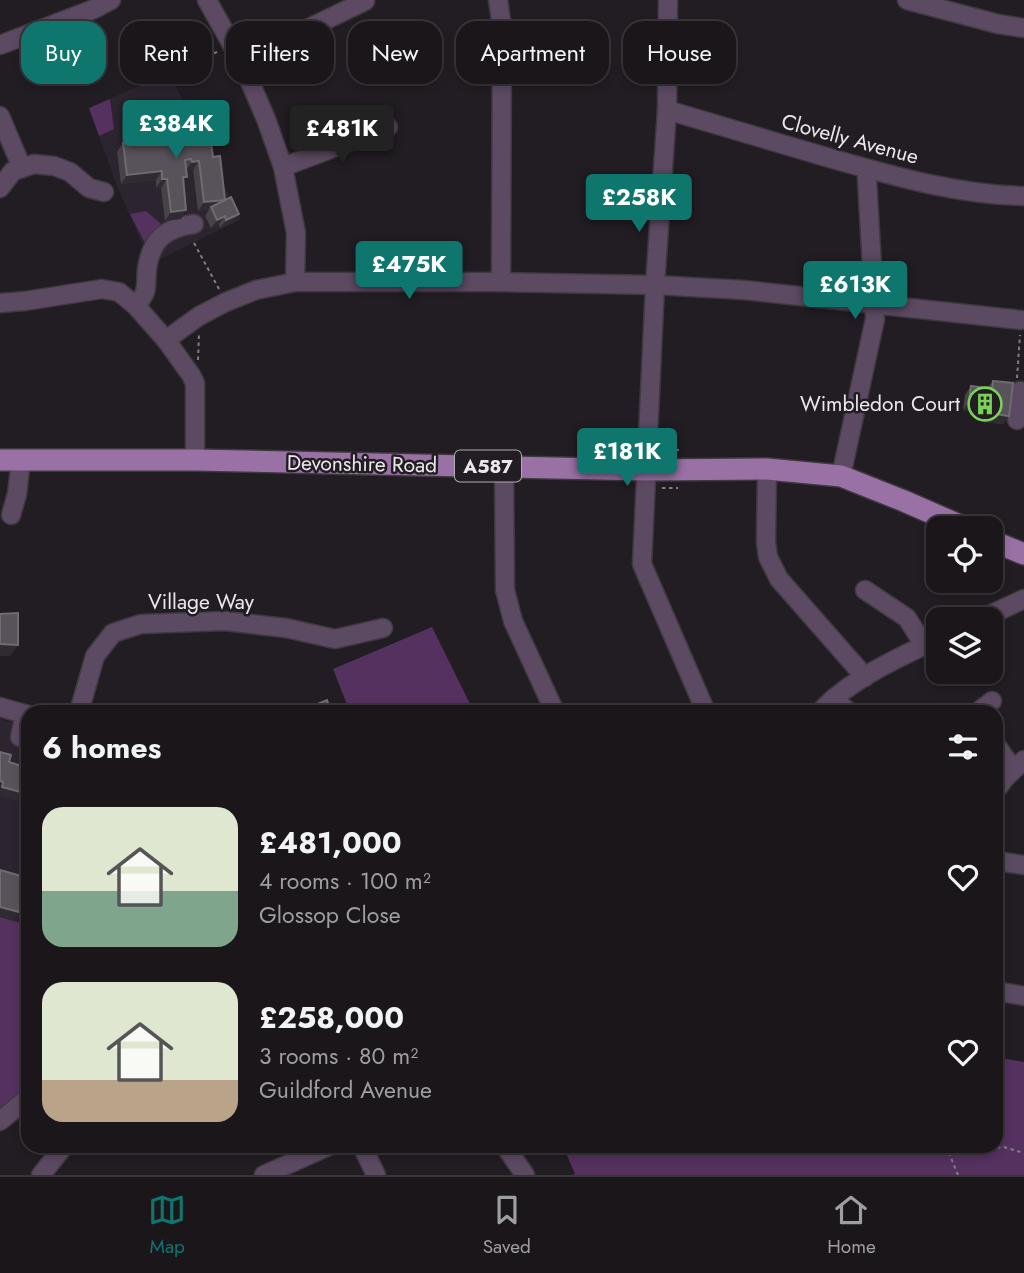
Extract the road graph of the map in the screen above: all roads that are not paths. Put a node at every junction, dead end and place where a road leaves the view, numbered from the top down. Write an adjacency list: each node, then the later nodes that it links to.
1 (111, 0): 7 (street)
2 (207, 0): 11 (street)
3 (498, 0): 25 (street)
4 (668, 0): 14 (street)
5 (907, 0): 8 (street)
6 (365, 1): 9 (street)
7 (92, 4): 12 (street)
8 (948, 6): 10 (street)
9 (316, 21)
10 (1024, 28)
11 (226, 34)
12 (0, 45)
13 (251, 84): 17 (street)
14 (667, 110): 19 (street, Clovelly Avenue); 26 (street)
15 (0, 116): 18 (street)
16 (388, 127): 17 (street)
17 (283, 167): 24 (street)
18 (23, 168): 20 (street); 21 (street)
19 (868, 169): 22 (street, Clovelly Avenue); 28 (street)
20 (0, 188)
21 (104, 192)
22 (1024, 196)
23 (194, 224): 29 (street)
24 (295, 282): 25 (street); 31 (street)
25 (501, 282): 26 (street)
26 (655, 285): 28 (street); 36 (street)
27 (0, 303): 29 (street)
28 (875, 303): 30 (street); 37 (street)
29 (136, 306): 31 (street)
30 (1021, 320)
31 (166, 340): 33 (street)
32 (10, 460): 33 (main road, Devonshire Road / A587); 38 (street)
33 (195, 460): 34 (main road, Devonshire Road / A587)
34 (504, 467): 36 (main road, Devonshire Road / A587); 51 (street)
35 (767, 469): 36 (main road, Devonshire Road / A587); 37 (main road, Devonshire Road / A587); 48 (street)
36 (647, 470): 52 (street)
37 (841, 476): 39 (main road, Devonshire Road / A587)
38 (11, 515)
39 (939, 516)
40 (1003, 545): 41 (main road)
41 (1024, 554)
42 (865, 590): 46 (street)
43 (1024, 599): 44 (street)
44 (1003, 609)
45 (383, 628): 50 (street, Village Way)
46 (926, 637)
47 (926, 645): 48 (street)
48 (865, 677): 49 (street)
49 (833, 699): 53 (street); 54 (street)
50 (81, 705)
51 (552, 705)
52 (703, 705)
53 (827, 705)
54 (840, 705)
55 (0, 707): 56 (street)
56 (21, 713)
57 (21, 733): 58 (street)
58 (20, 737)
59 (1003, 751): 60 (street)
60 (1019, 765): 61 (street)
61 (1003, 782)
62 (1003, 862): 63 (street)
63 (1024, 864)
64 (1003, 992): 65 (street)
65 (1024, 996)
66 (21, 1104): 67 (street)
67 (0, 1121)
68 (58, 1153): 72 (street)
69 (365, 1153): 74 (street)
70 (510, 1153): 75 (street)
71 (289, 1154): 73 (street)
72 (41, 1175)
73 (264, 1175)
74 (376, 1175)
75 (525, 1175)

